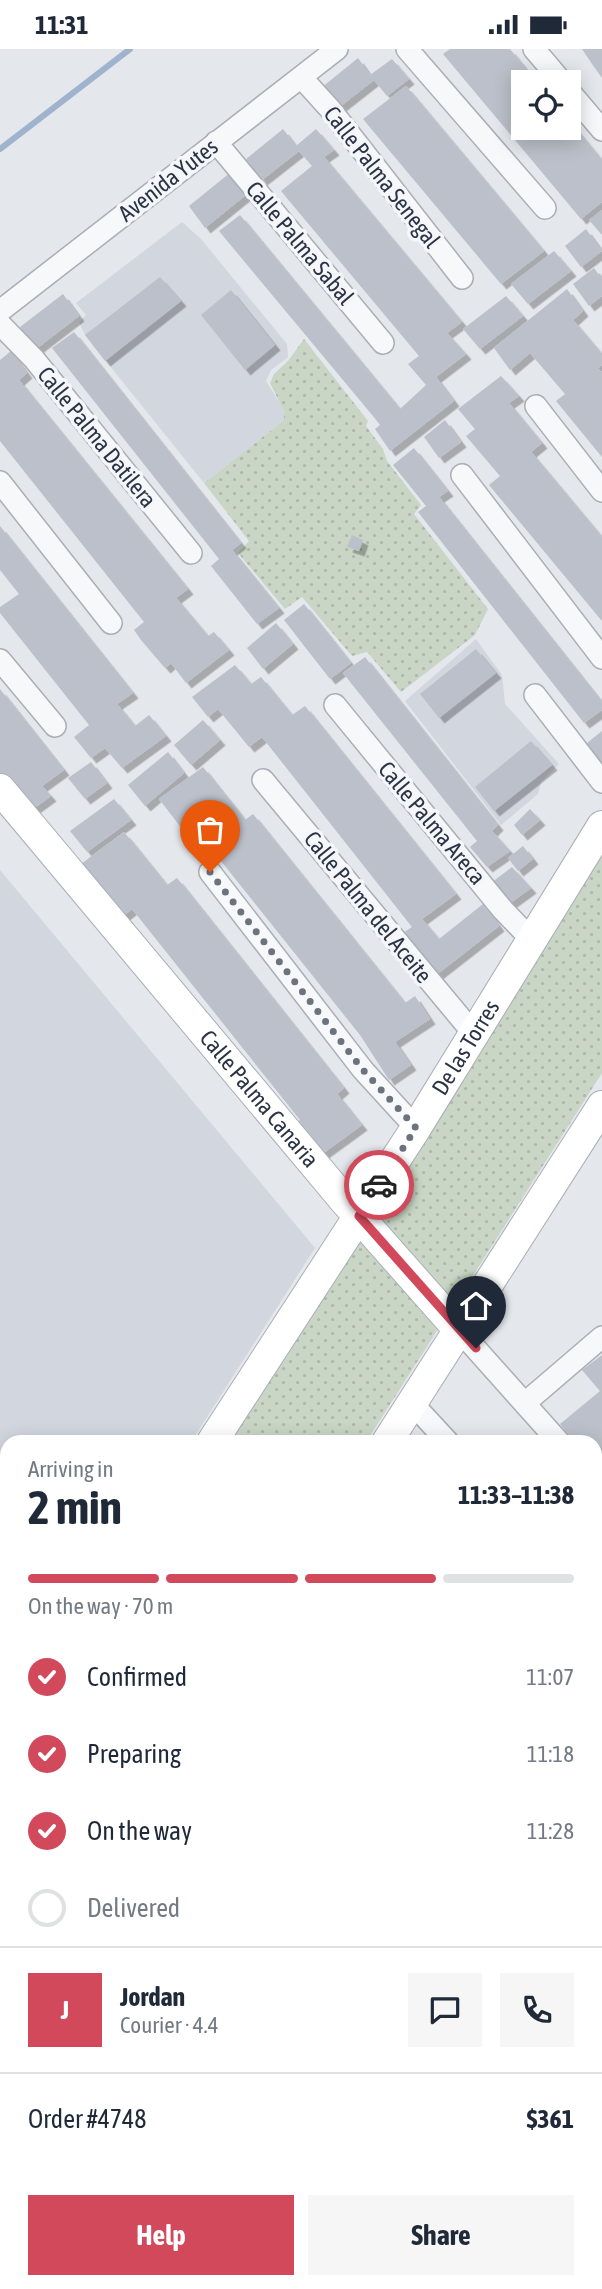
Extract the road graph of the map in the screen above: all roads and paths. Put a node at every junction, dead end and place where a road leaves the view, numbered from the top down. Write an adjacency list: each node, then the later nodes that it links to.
1 (337, 49): 5 (street, Avenida Yutes)
2 (407, 49): 9 (street)
3 (534, 49): 4 (street)
4 (552, 70)
5 (300, 77): 8 (street, Avenida Yutes); 10 (street, Calle Palma Senegal)
6 (581, 105): 7 (street)
7 (602, 130)
8 (216, 142): 11 (street, Avenida Yutes); 13 (street, Calle Palma Sabal)
9 (545, 208)
10 (463, 278)
11 (0, 311)
12 (0, 324): 18 (street, Calle Palma Datilera)
13 (383, 343)
14 (536, 405): 17 (street)
15 (462, 475): 20 (street)
16 (0, 482): 19 (street)
17 (602, 491)
18 (191, 553)
19 (111, 623)
20 (602, 658)
21 (0, 660): 24 (street)
22 (535, 695): 26 (street)
23 (335, 705): 30 (street, Calle Palma Areca)
24 (55, 726)
25 (263, 780): 31 (street, Calle Palma del Aceite)
26 (602, 782)
27 (0, 789): 34 (main road, Calle Palma Canaria)
28 (602, 826): 30 (main road, De las Torres)
29 (210, 872): 33 (street)
30 (531, 939): 31 (main road, De las Torres)
31 (474, 1034): 33 (main road, De las Torres)
32 (602, 1106): 35 (main road)
33 (416, 1128): 34 (main road, De las Torres)
34 (359, 1216): 35 (main road, Calle Palma Canaria); 39 (main road, De las Torres)
35 (459, 1329): 37 (main road); 38 (street, Calle Palma Canaria)
36 (602, 1337): 38 (street)
37 (412, 1403): 40 (main road); 41 (street)
38 (525, 1403): 42 (street, Calle Palma Canaria)
39 (217, 1435)
40 (391, 1435)
41 (442, 1435)
42 (553, 1435)

